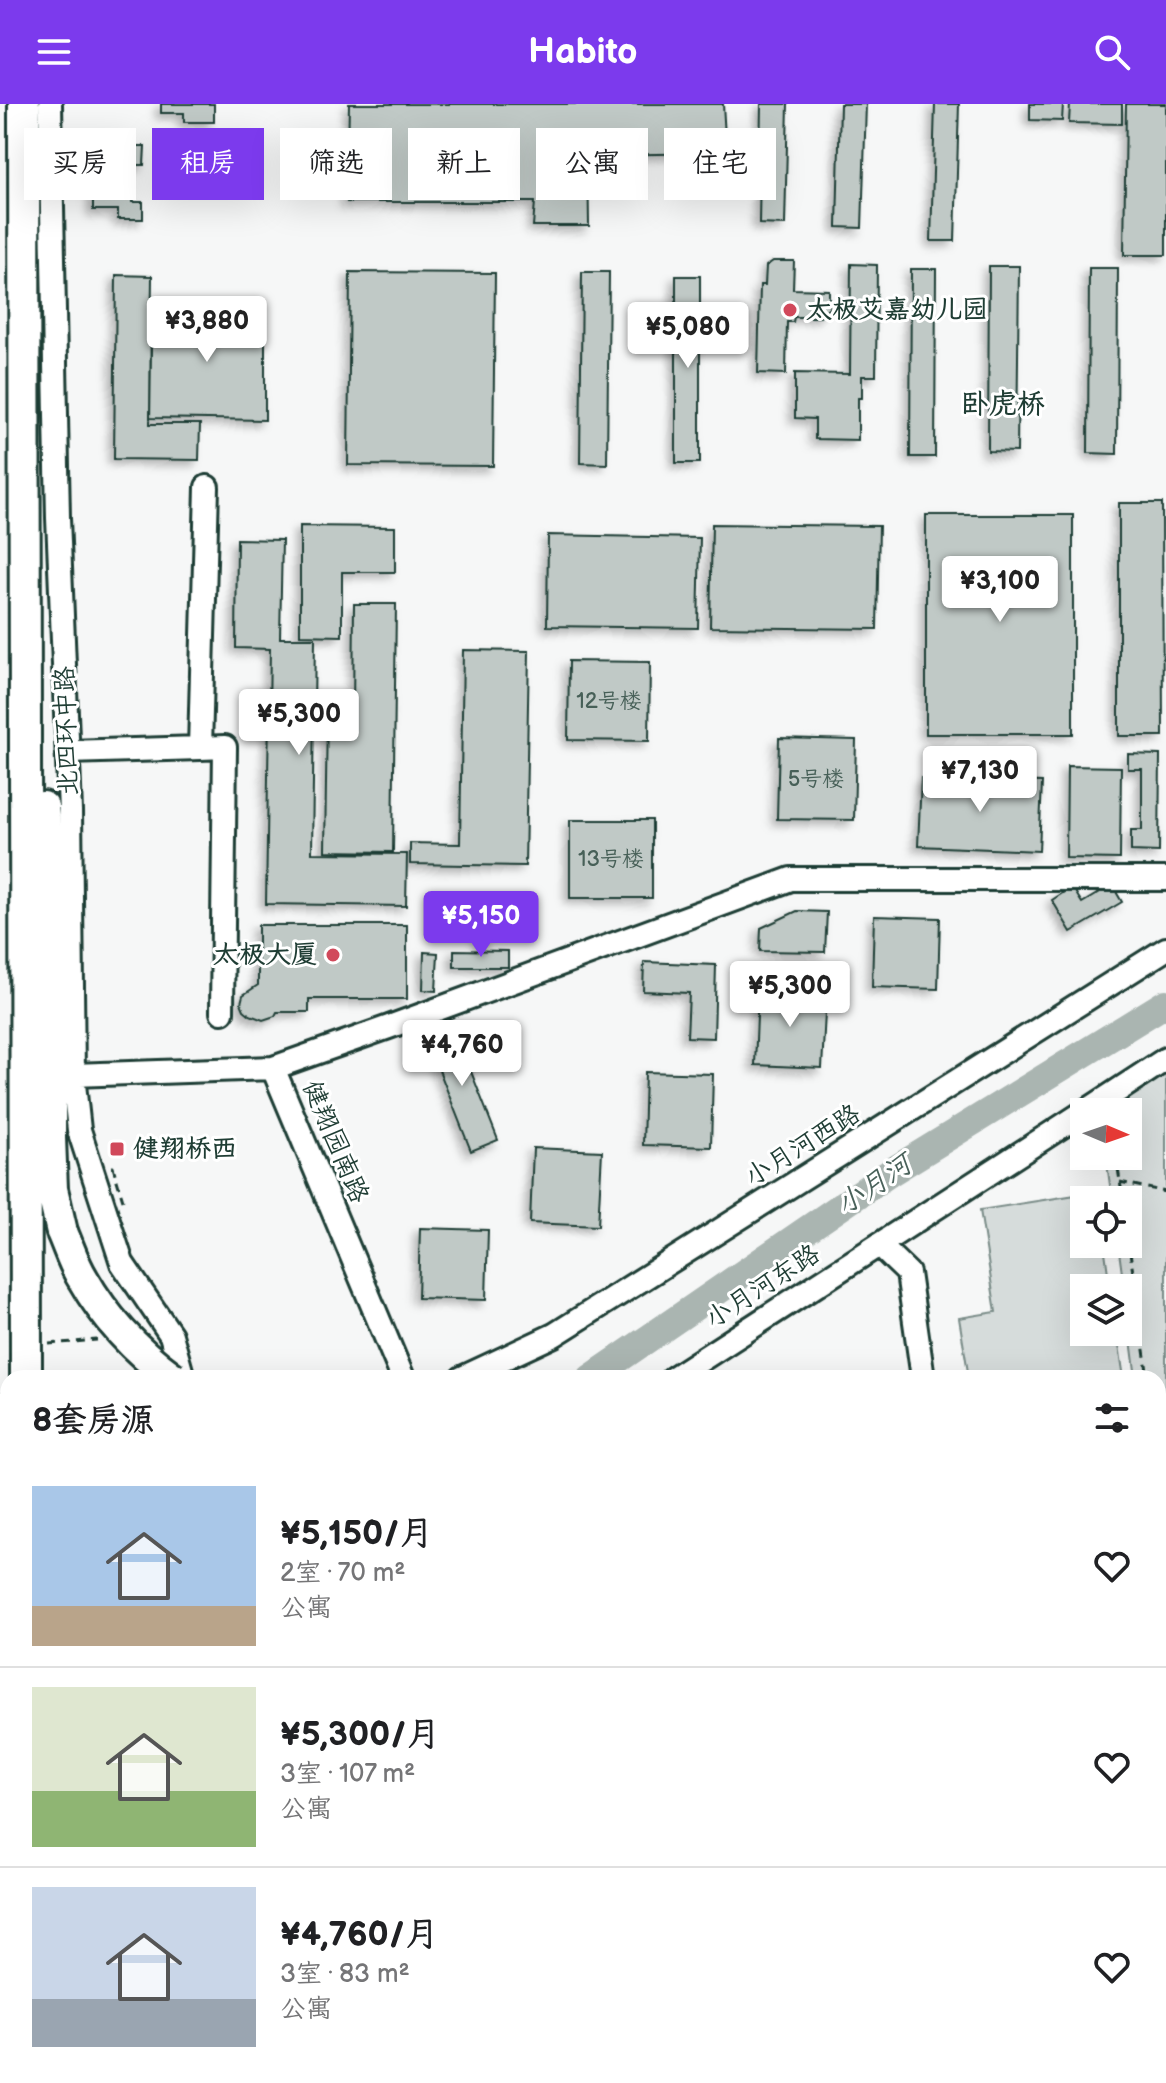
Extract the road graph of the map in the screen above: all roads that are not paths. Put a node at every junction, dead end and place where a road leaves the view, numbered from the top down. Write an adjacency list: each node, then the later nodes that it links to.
1 (24, 104): 4 (highway, 北四环中路)
2 (50, 104): 6 (street, 北四环中路)
3 (207, 487): 5 (street)
4 (26, 621): 16 (highway, 北四环中路); 17 (highway, bridge)
5 (200, 748): 6 (street); 9 (street)
6 (68, 752): 12 (street, 北四环中路)
7 (1166, 879): 11 (street)
8 (1166, 949): 20 (street, 小月河西路)
9 (222, 1012)
10 (1166, 1059): 13 (street, 小月河东路)
11 (273, 1068): 12 (street, 健翔园南路); 19 (street, 健翔园南路)
12 (73, 1075): 18 (street, 北四环中路)
13 (1106, 1098)
14 (1070, 1121): 15 (street, 小月河东路)
15 (879, 1245): 21 (street, 小月河东路); 22 (street)
16 (26, 1370)
17 (163, 1370)
18 (181, 1370)
19 (400, 1370)
20 (479, 1370)
21 (685, 1370)
22 (922, 1370)

